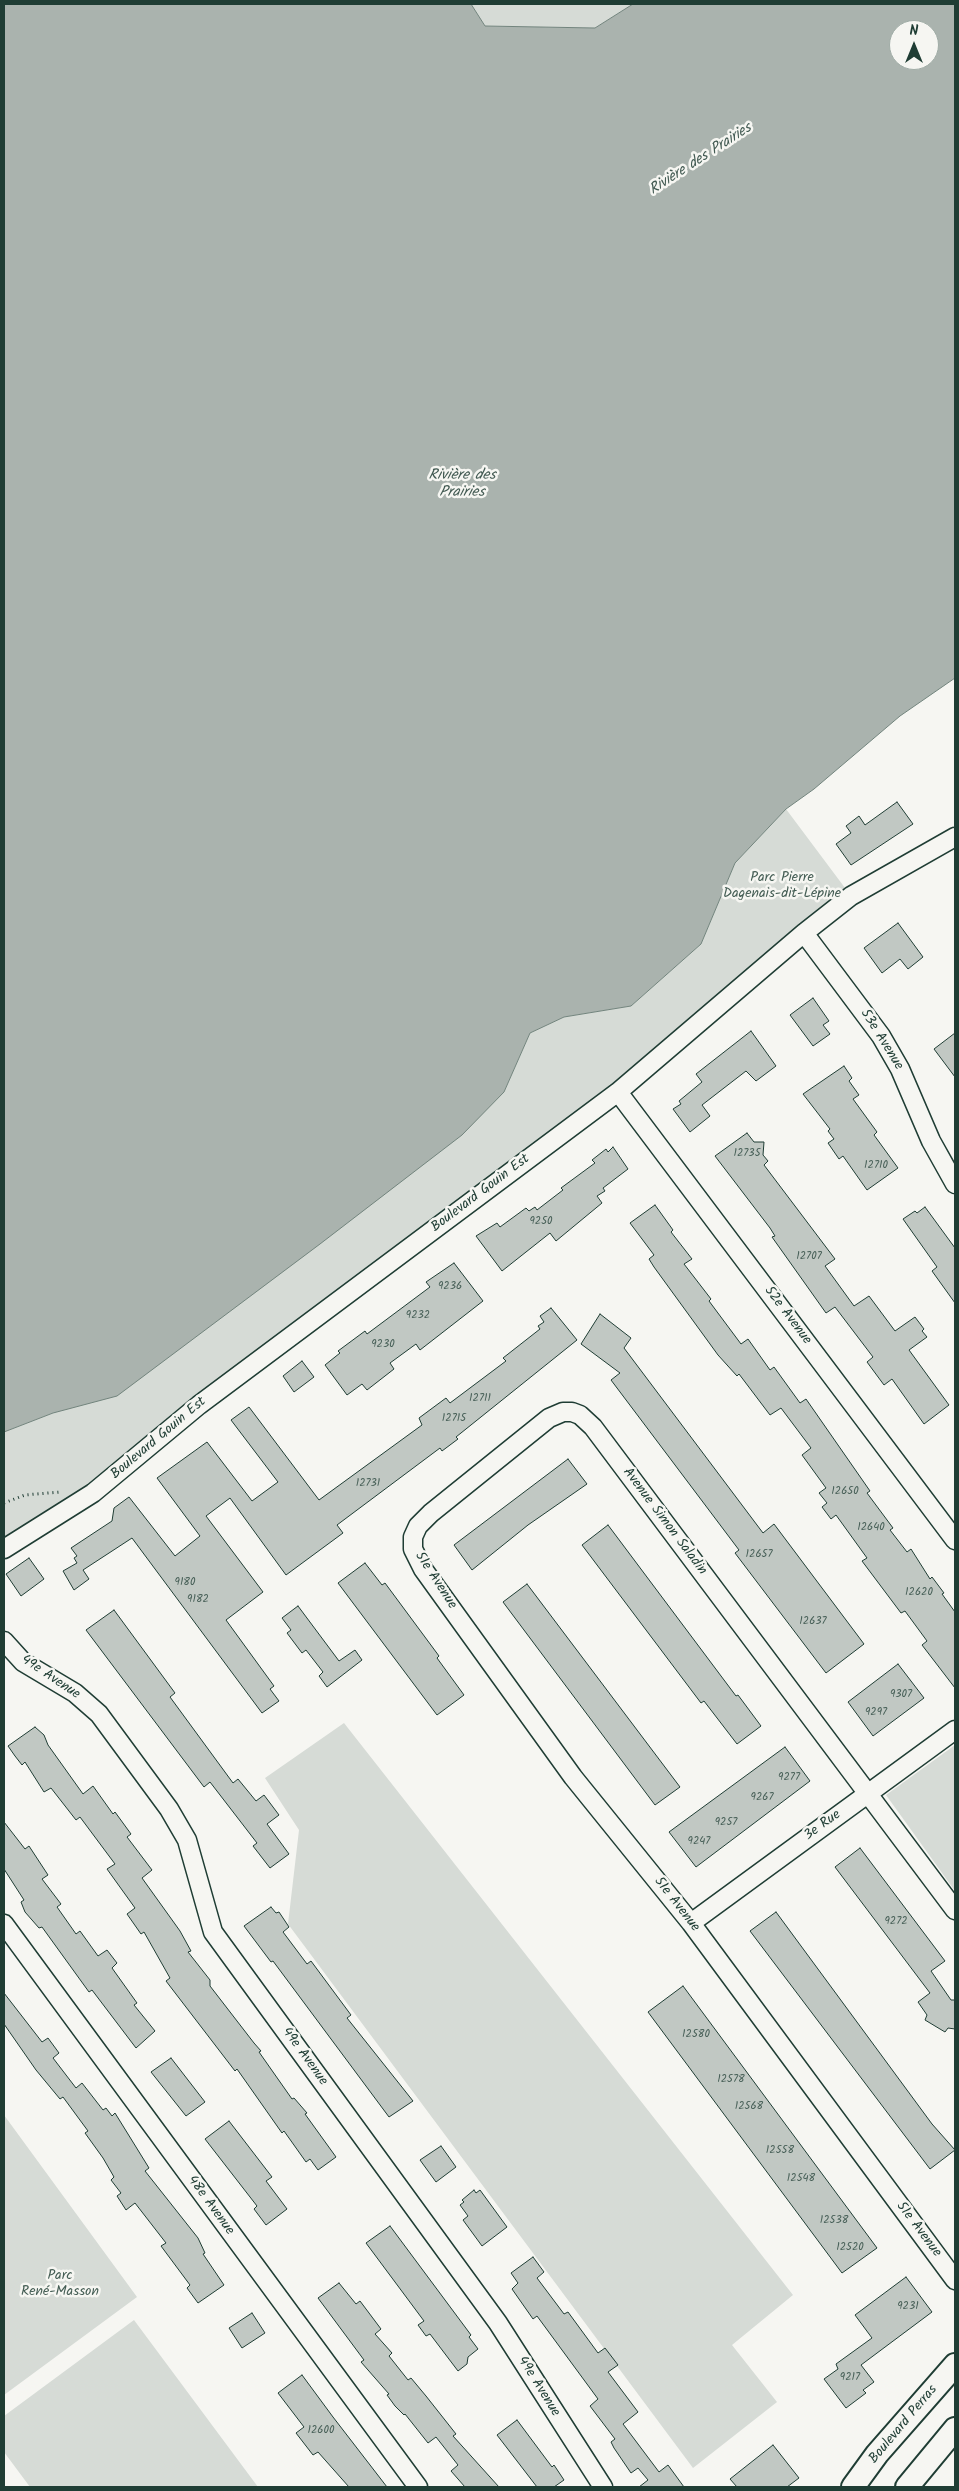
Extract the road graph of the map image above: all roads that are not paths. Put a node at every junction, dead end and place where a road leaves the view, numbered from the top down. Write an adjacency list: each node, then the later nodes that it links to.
1 (953, 843): 2 (street, Boulevard Gouin Est)
2 (804, 933): 3 (street, Boulevard Gouin Est); 4 (street, 53e Avenue)
3 (618, 1092): 6 (street, 52e Avenue); 7 (street, Boulevard Gouin Est)
4 (955, 1184)
5 (418, 1526): 10 (street, Avenue Simon Saladin); 12 (street, 51e Avenue)
6 (955, 1540)
7 (4, 1549)
8 (4, 1641): 18 (street, 49e Avenue)
9 (955, 1730): 10 (street, 3e Rue)
10 (867, 1794): 11 (street, Avenue Simon Saladin); 12 (street, 3e Rue)
11 (955, 1910)
12 (691, 1923): 14 (street, 51e Avenue)
13 (4, 1924): 17 (street, 48e Avenue)
14 (955, 2280)
15 (955, 2365): 19 (main road, Boulevard Perras)
16 (955, 2429): 20 (main road)
17 (418, 2487)
18 (603, 2487)
19 (854, 2487)
20 (907, 2487)

